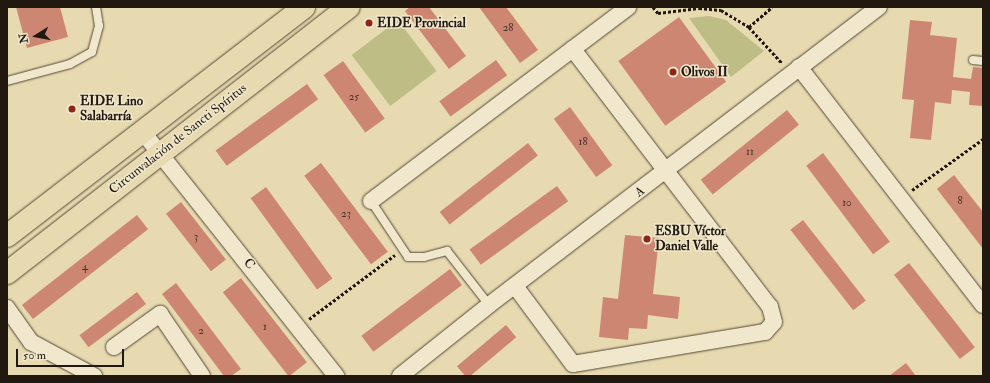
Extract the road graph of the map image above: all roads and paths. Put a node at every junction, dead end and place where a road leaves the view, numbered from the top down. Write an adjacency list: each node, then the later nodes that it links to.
1 (96, 7): 13 (lane)
2 (304, 7): 14 (highway, Circunvalación de Sancti Spíritus)
3 (349, 7): 16 (highway, Circunvalación de Sancti Spíritus)
4 (628, 7): 9 (street)
5 (653, 7): 8 (path)
6 (772, 7): 8 (path)
7 (879, 7): 12 (street, A)
8 (749, 27): 12 (path)
9 (572, 49): 17 (street); 19 (street)
10 (973, 60): 11 (lane)
11 (983, 61)
12 (795, 71): 17 (street, A); 18 (street)
13 (7, 81)
14 (142, 131): 16 (street, C); 20 (highway, Circunvalación de Sancti Spíritus)
15 (983, 139): 18 (path)
16 (160, 153): 22 (highway, Circunvalación de Sancti Spíritus); 27 (street, C)
17 (666, 172): 23 (street, A); 23 (street)
18 (900, 199): 25 (street)
19 (371, 201): 21 (lane)
20 (7, 236)
21 (403, 249): 24 (lane); 27 (path)
22 (7, 272)
23 (515, 286): 24 (street, A)
24 (489, 305): 32 (street, A)
25 (983, 305)
26 (7, 308): 29 (street)
27 (300, 326): 31 (street, C)
28 (114, 347): 30 (street)
29 (94, 376)
30 (202, 376)
31 (336, 376)
32 (400, 376)

